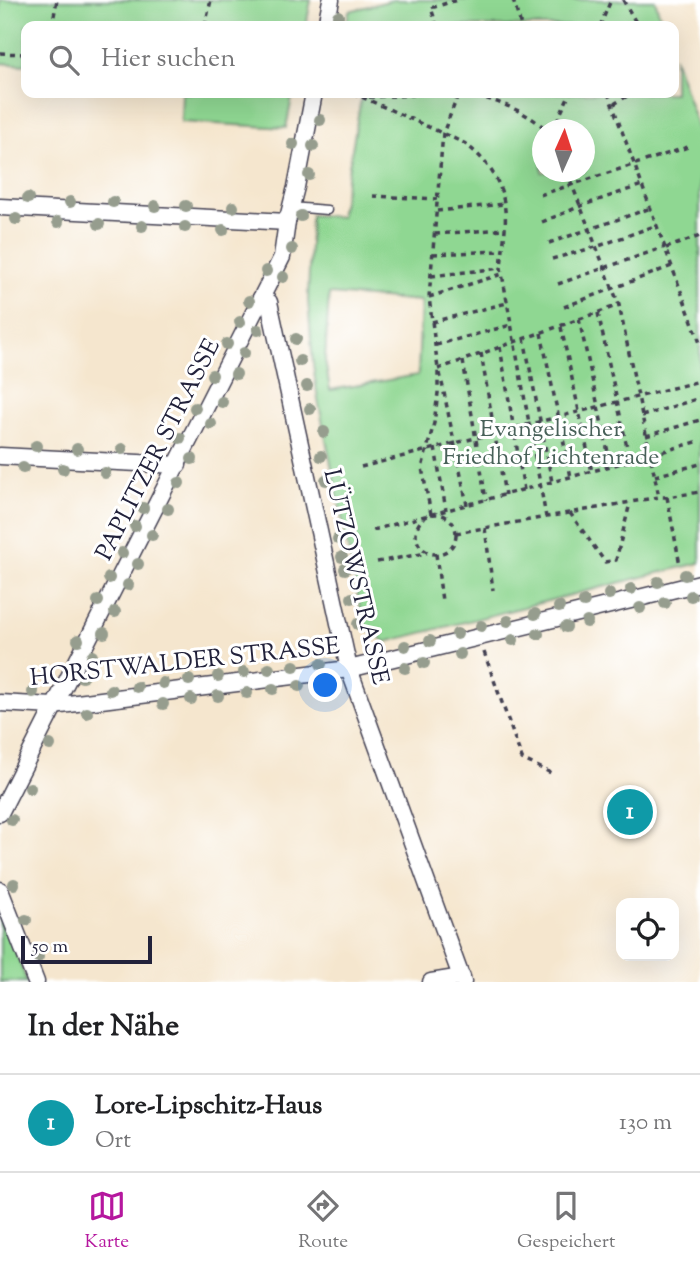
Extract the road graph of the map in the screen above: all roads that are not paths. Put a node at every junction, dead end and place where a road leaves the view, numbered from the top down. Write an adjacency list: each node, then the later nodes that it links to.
1 (331, 0): 2 (street)
2 (327, 21)
3 (313, 98): 6 (street, PAPLITZER STRASSE)
4 (0, 207): 6 (street)
5 (327, 211): 6 (lane)
6 (289, 214): 7 (street, PAPLITZER STRASSE)
7 (261, 298): 9 (street, PAPLITZER STRASSE); 11 (street, LÜTZOWSTRASSE)
8 (0, 456): 9 (street)
9 (178, 465): 13 (street, PAPLITZER STRASSE)
10 (700, 583): 11 (street, HORSTWALDER STRASSE)
11 (349, 669): 13 (street, HORSTWALDER STRASSE); 16 (street, LÜTZOWSTRASSE)
12 (0, 704): 13 (street, HORSTWALDER STRASSE)
13 (53, 706): 14 (street, PAPLITZER STRASSE)
14 (0, 813)
15 (0, 890): 17 (street)
16 (462, 980): 18 (street)
17 (36, 982)
18 (431, 982)

